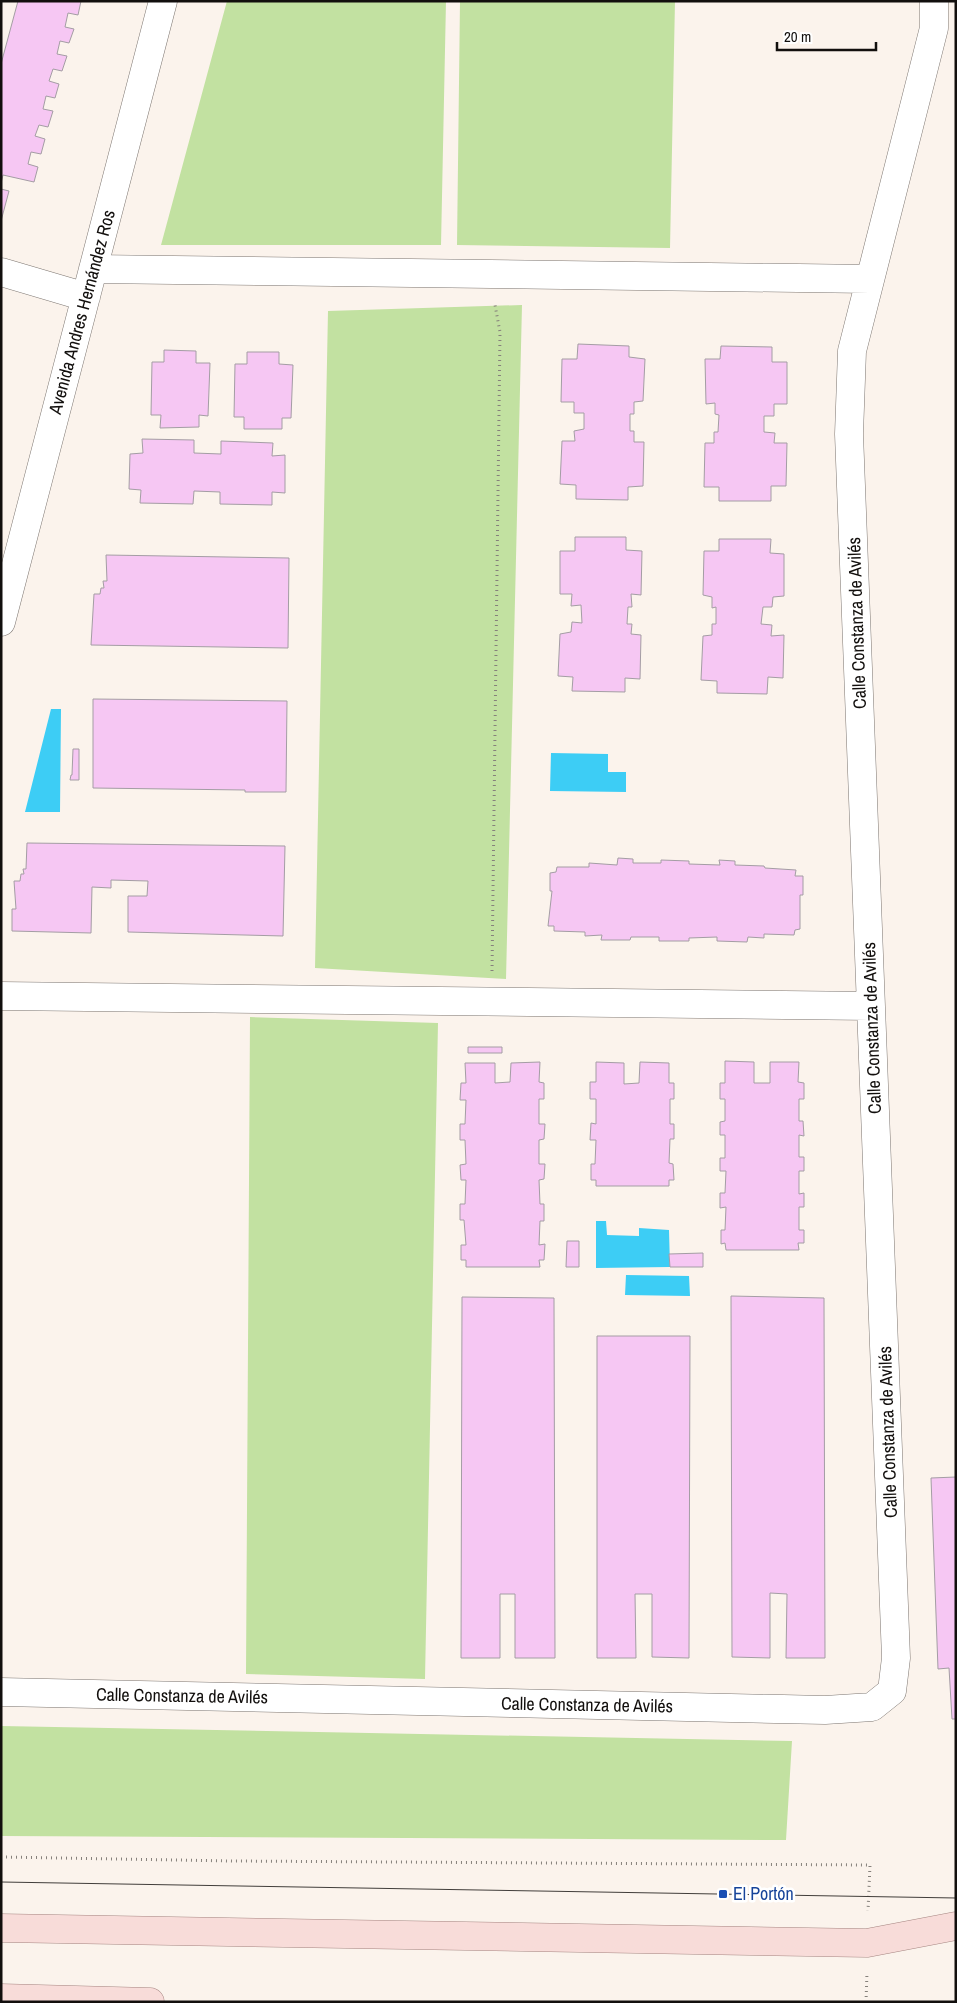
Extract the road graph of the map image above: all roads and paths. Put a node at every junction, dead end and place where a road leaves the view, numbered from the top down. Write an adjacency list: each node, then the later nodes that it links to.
1 (163, 1): 3 (street, Avenida Andres Hernández Ros)
2 (934, 1): 6 (street, Calle Constanza de Avilés)
3 (93, 269): 5 (street); 7 (street, Avenida Andres Hernández Ros)
4 (1, 272): 7 (street)
5 (494, 274): 6 (street); 10 (path)
6 (870, 280): 11 (street, Calle Constanza de Avilés)
7 (86, 297): 8 (street, Avenida Andres Hernández Ros)
8 (1, 622)
9 (1, 996): 10 (street)
10 (492, 1002): 11 (street)
11 (871, 1006): 12 (street, Calle Constanza de Avilés)
12 (1, 1692)
13 (1, 1857): 16 (path)
14 (956, 1926): 16 (main road)
15 (1, 1928): 16 (main road)
16 (867, 1943): 19 (path)
17 (1, 1998): 18 (main road)
18 (150, 2002)
19 (866, 2002)

